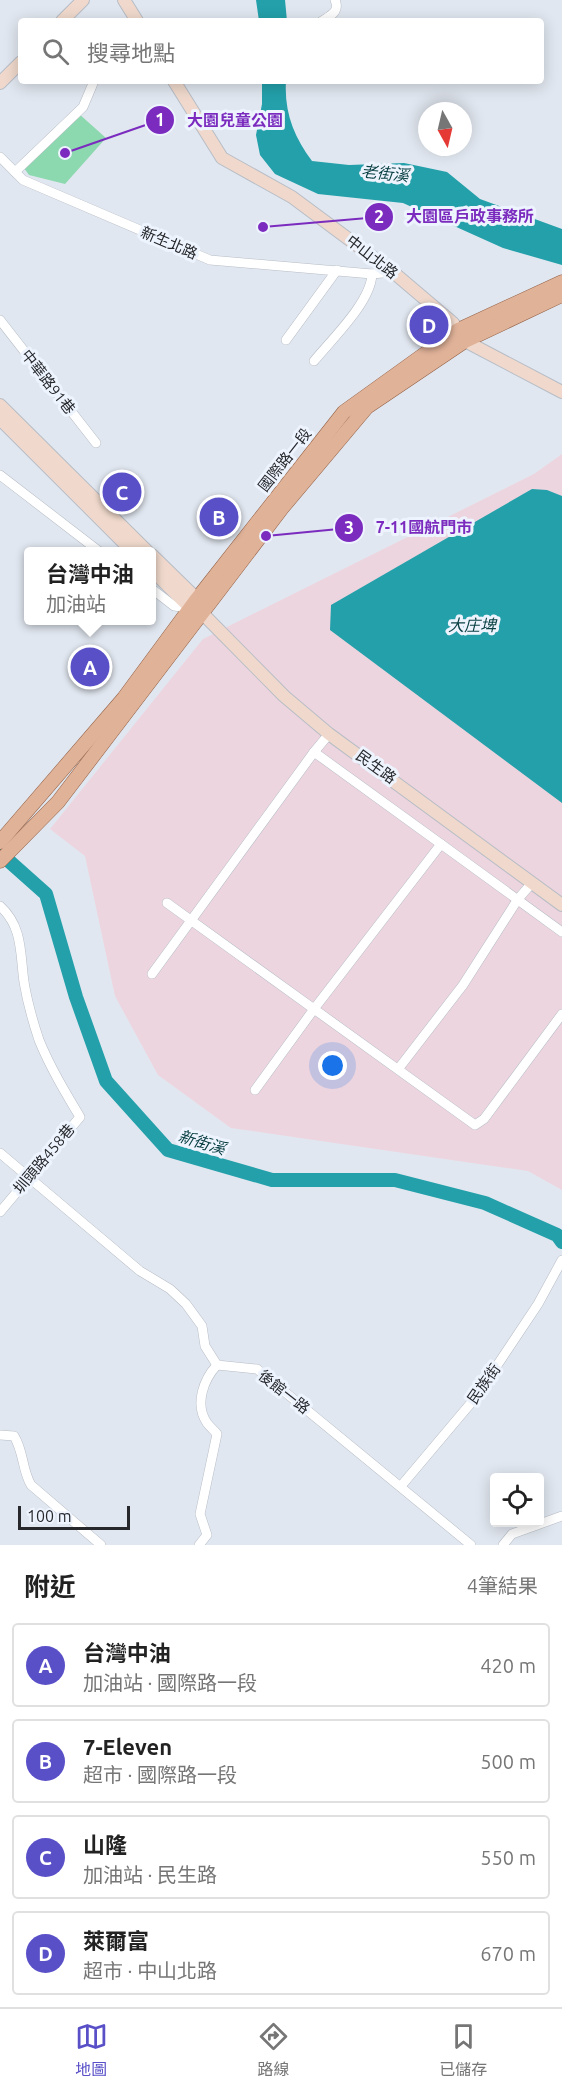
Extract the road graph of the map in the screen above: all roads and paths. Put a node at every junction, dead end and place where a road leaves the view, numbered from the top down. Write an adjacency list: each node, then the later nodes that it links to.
1 (83, 0): 4 (street)
2 (124, 0): 5 (street)
3 (335, 0): 6 (street)
4 (65, 18)
5 (132, 18)
6 (327, 18)
7 (18, 65): 8 (street)
8 (0, 83)
9 (93, 84): 12 (street)
10 (176, 84): 14 (street, 中山北路)
11 (0, 157): 12 (street, 新生北路)
12 (15, 172): 13 (street, 新生北路)
13 (337, 270): 15 (street, 新生北路); 21 (street)
14 (393, 272): 15 (street, 新生北路); 20 (street, 中山北路)
15 (372, 274): 22 (street)
16 (562, 282): 18 (main road)
17 (562, 295): 18 (main road)
18 (522, 305): 20 (main road, 國際路一段)
19 (0, 320): 26 (street, 中華路91巷)
20 (461, 335): 23 (street, 中山北路); 34 (main road, 國際路一段)
21 (286, 340)
22 (314, 361)
23 (562, 392)
24 (0, 405): 30 (street, 民生路)
25 (0, 419): 29 (street)
26 (96, 443)
27 (0, 475): 28 (street)
28 (94, 547)
29 (128, 547)
30 (144, 547)
31 (156, 560): 34 (street, 民生路)
32 (156, 573): 34 (street, 民生路)
33 (156, 593): 34 (street)
34 (196, 607): 35 (street, 民生路); 37 (main road, 國際路一段); 39 (main road, 國際路一段)
35 (329, 734): 36 (street); 40 (street, 民生路)
36 (315, 752): 38 (street); 45 (street)
37 (0, 842)
38 (441, 844): 41 (street); 48 (street)
39 (0, 861)
40 (532, 883): 41 (street); 43 (street, 民生路)
41 (518, 899): 46 (street); 50 (street)
42 (167, 903): 45 (street)
43 (562, 905)
44 (0, 906): 53 (street, 圳頭路458巷)
45 (192, 919): 47 (street); 48 (street)
46 (562, 932)
47 (152, 974)
48 (314, 1009): 50 (street); 51 (street)
49 (562, 1014): 50 (street)
50 (399, 1068)
51 (255, 1090)
52 (0, 1153): 53 (street)
53 (29, 1177): 54 (street, 圳頭路458巷); 56 (street)
54 (0, 1212)
55 (562, 1260): 58 (street, 民族街)
56 (217, 1365): 58 (street, 後館一路); 61 (street)
57 (0, 1436): 60 (street)
58 (400, 1486): 62 (street, 後館一路)
59 (562, 1516): 63 (street)
60 (101, 1545)
61 (199, 1545)
62 (471, 1545)
63 (502, 1545)

